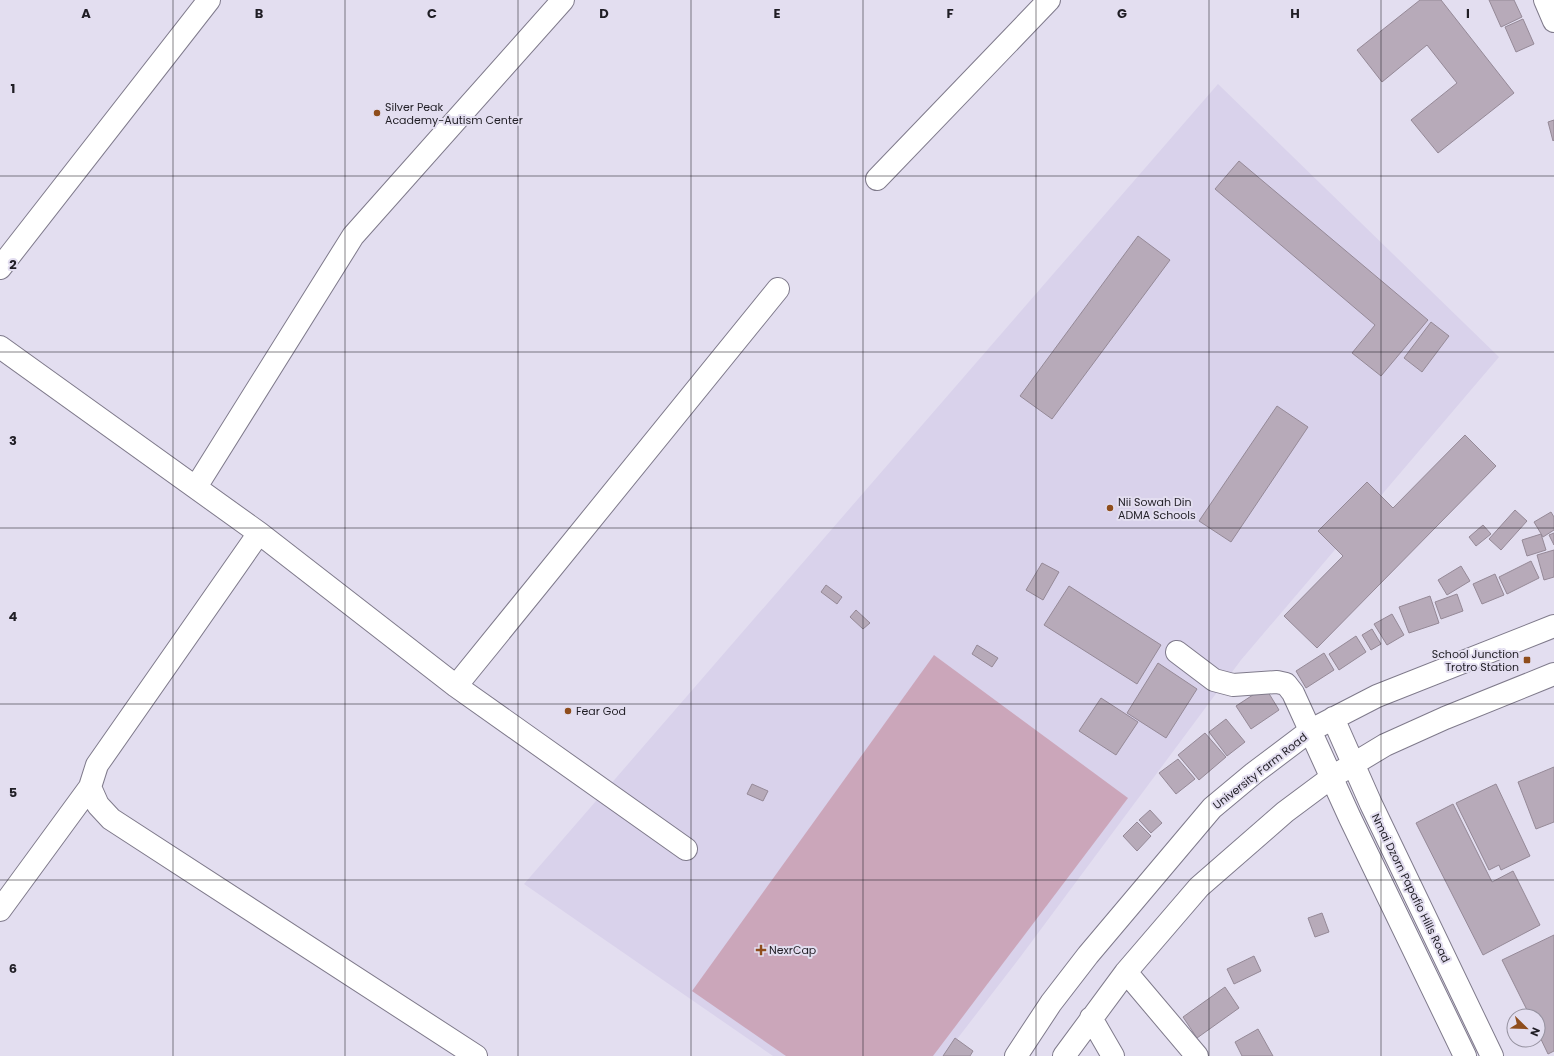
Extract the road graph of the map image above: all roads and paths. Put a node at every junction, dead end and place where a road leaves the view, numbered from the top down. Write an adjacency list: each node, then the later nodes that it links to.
1 (209, 0): 7 (street)
2 (563, 0): 10 (street)
3 (1049, 0): 6 (street)
4 (1545, 0): 5 (street)
5 (1554, 21)
6 (877, 179)
7 (0, 268)
8 (778, 289): 15 (street)
9 (0, 346): 10 (street)
10 (196, 487): 11 (street)
11 (260, 533): 15 (street); 20 (street)
12 (1554, 626): 16 (street, University Farm Road)
13 (1177, 652): 17 (street)
14 (1554, 674): 18 (street)
15 (456, 686): 21 (street)
16 (1333, 718): 17 (street, University Farm Road); 18 (street, Nmai Dzorn Papafio Hills Road)
17 (1311, 730): 19 (street); 26 (street, University Farm Road)
18 (1353, 764): 19 (street); 31 (street, Nmai Dzorn Papafio Hills Road)
19 (1332, 777): 23 (street); 30 (street)
20 (90, 787): 22 (street); 25 (street)
21 (686, 849)
22 (0, 910)
23 (1126, 972): 24 (street); 29 (street)
24 (1091, 1018): 27 (street); 28 (street)
25 (476, 1056)
26 (1016, 1056)
27 (1064, 1056)
28 (1113, 1056)
29 (1197, 1056)
30 (1465, 1056)
31 (1492, 1056)

